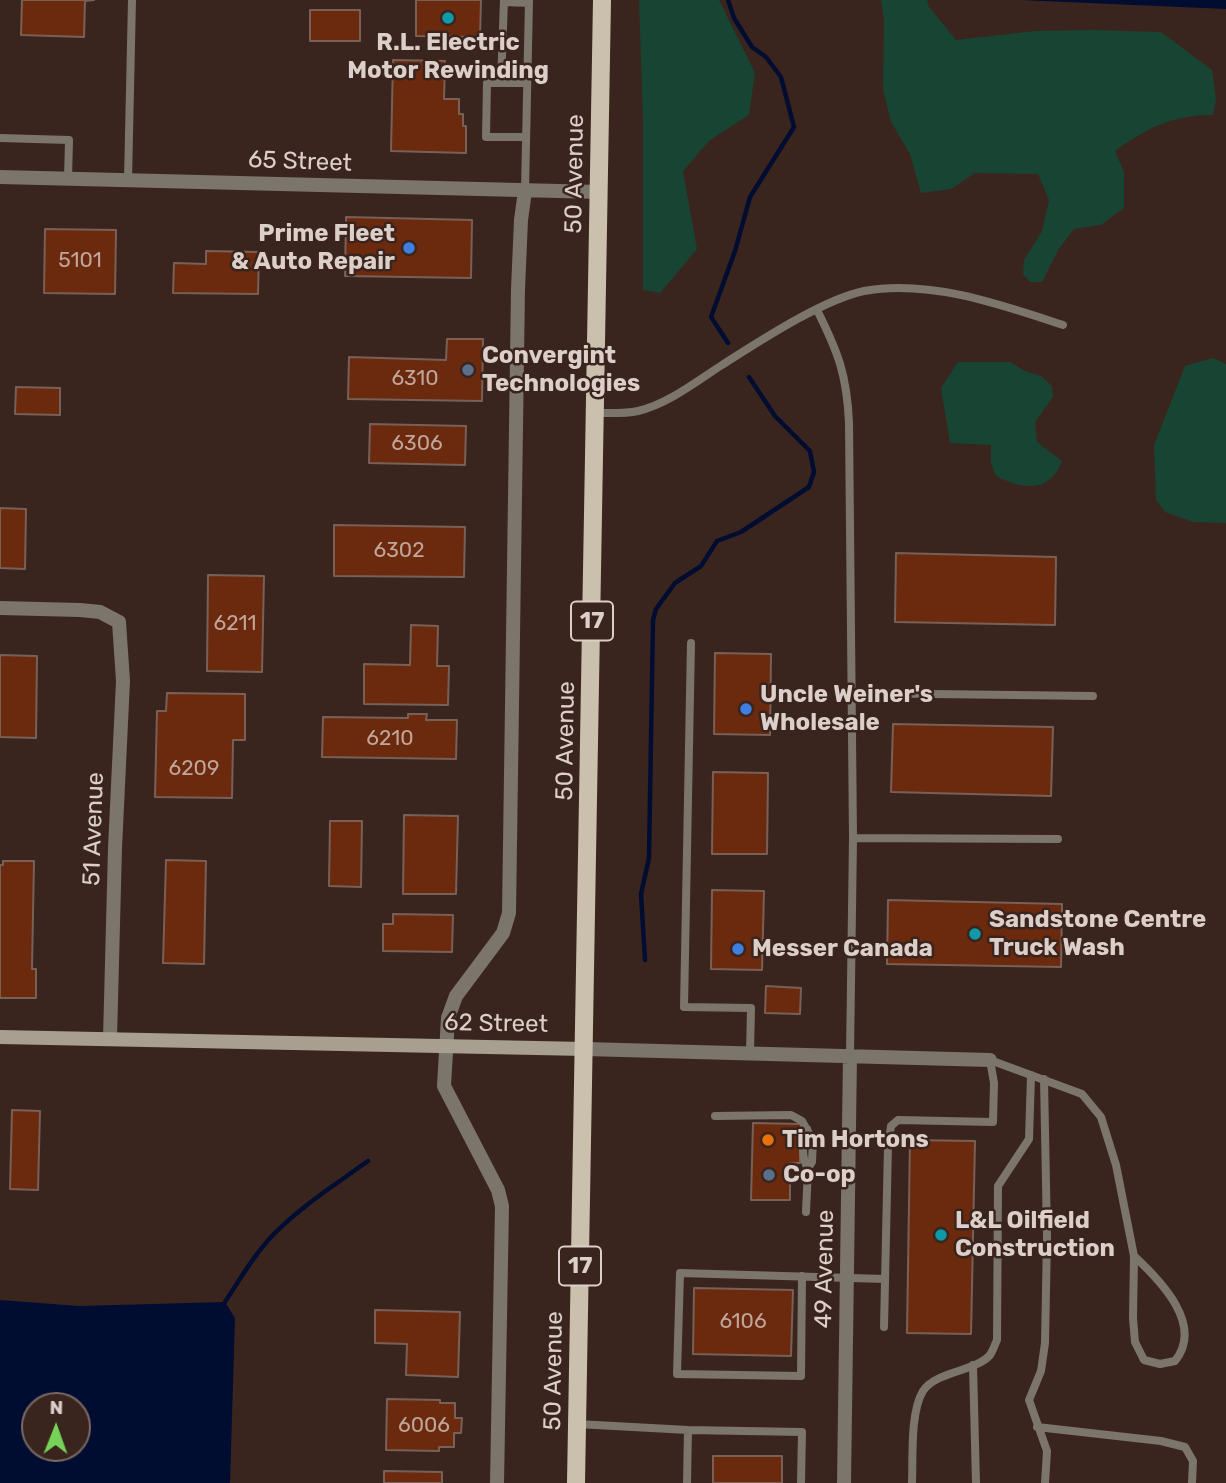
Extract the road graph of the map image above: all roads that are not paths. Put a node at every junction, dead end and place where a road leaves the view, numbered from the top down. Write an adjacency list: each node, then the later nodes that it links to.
1 (132, 0): 11 (lane)
2 (602, 0): 13 (main road, 50 Avenue / 17)
3 (504, 1): 4 (lane); 5 (lane)
4 (529, 1): 6 (lane)
5 (501, 83): 6 (lane); 7 (lane)
6 (527, 83): 7 (lane)
7 (526, 137): 12 (lane)
8 (0, 138): 10 (lane)
9 (0, 177): 10 (street, 65 Street)
10 (68, 179): 11 (street, 65 Street)
11 (128, 180): 12 (street, 65 Street)
12 (524, 191): 13 (street, 65 Street); 25 (street)
13 (599, 192): 16 (main road, 50 Avenue / 17)
14 (817, 310): 15 (lane); 16 (lane); 19 (lane)
15 (1063, 325)
16 (596, 413): 26 (main road, 50 Avenue / 17)
17 (0, 608): 24 (street, 51 Avenue)
18 (691, 643): 27 (lane)
19 (853, 693): 20 (lane); 21 (lane)
20 (1093, 696)
21 (853, 838): 22 (lane); 28 (lane)
22 (1058, 839)
23 (0, 1037): 24 (main road, 62 Street)
24 (110, 1039): 25 (main road, 62 Street)
25 (446, 1046): 26 (main road, 62 Street); 43 (street)
26 (585, 1049): 27 (street, 62 Street); 40 (main road, 50 Avenue / 17)
27 (750, 1053): 28 (street, 62 Street)
28 (850, 1055): 29 (street, 62 Street); 36 (street, 49 Avenue)
29 (990, 1060): 30 (lane); 37 (lane)
30 (1031, 1074): 31 (lane); 39 (lane)
31 (1044, 1079): 34 (lane); 41 (lane)
32 (715, 1116): 33 (lane)
33 (806, 1212)
34 (1134, 1256): 34 (lane)
35 (802, 1276): 35 (lane); 36 (lane)
36 (847, 1278): 37 (lane); 47 (street, 49 Avenue)
37 (885, 1279): 38 (lane)
38 (884, 1327)
39 (973, 1365): 48 (lane); 49 (lane)
40 (577, 1424): 42 (lane); 44 (main road, 50 Avenue / 17)
41 (1037, 1427): 50 (lane); 51 (lane)
42 (688, 1430): 45 (lane); 46 (lane)
43 (497, 1483)
44 (576, 1483)
45 (687, 1483)
46 (801, 1483)
47 (845, 1483)
48 (912, 1483)
49 (976, 1483)
50 (1045, 1483)
51 (1192, 1483)

